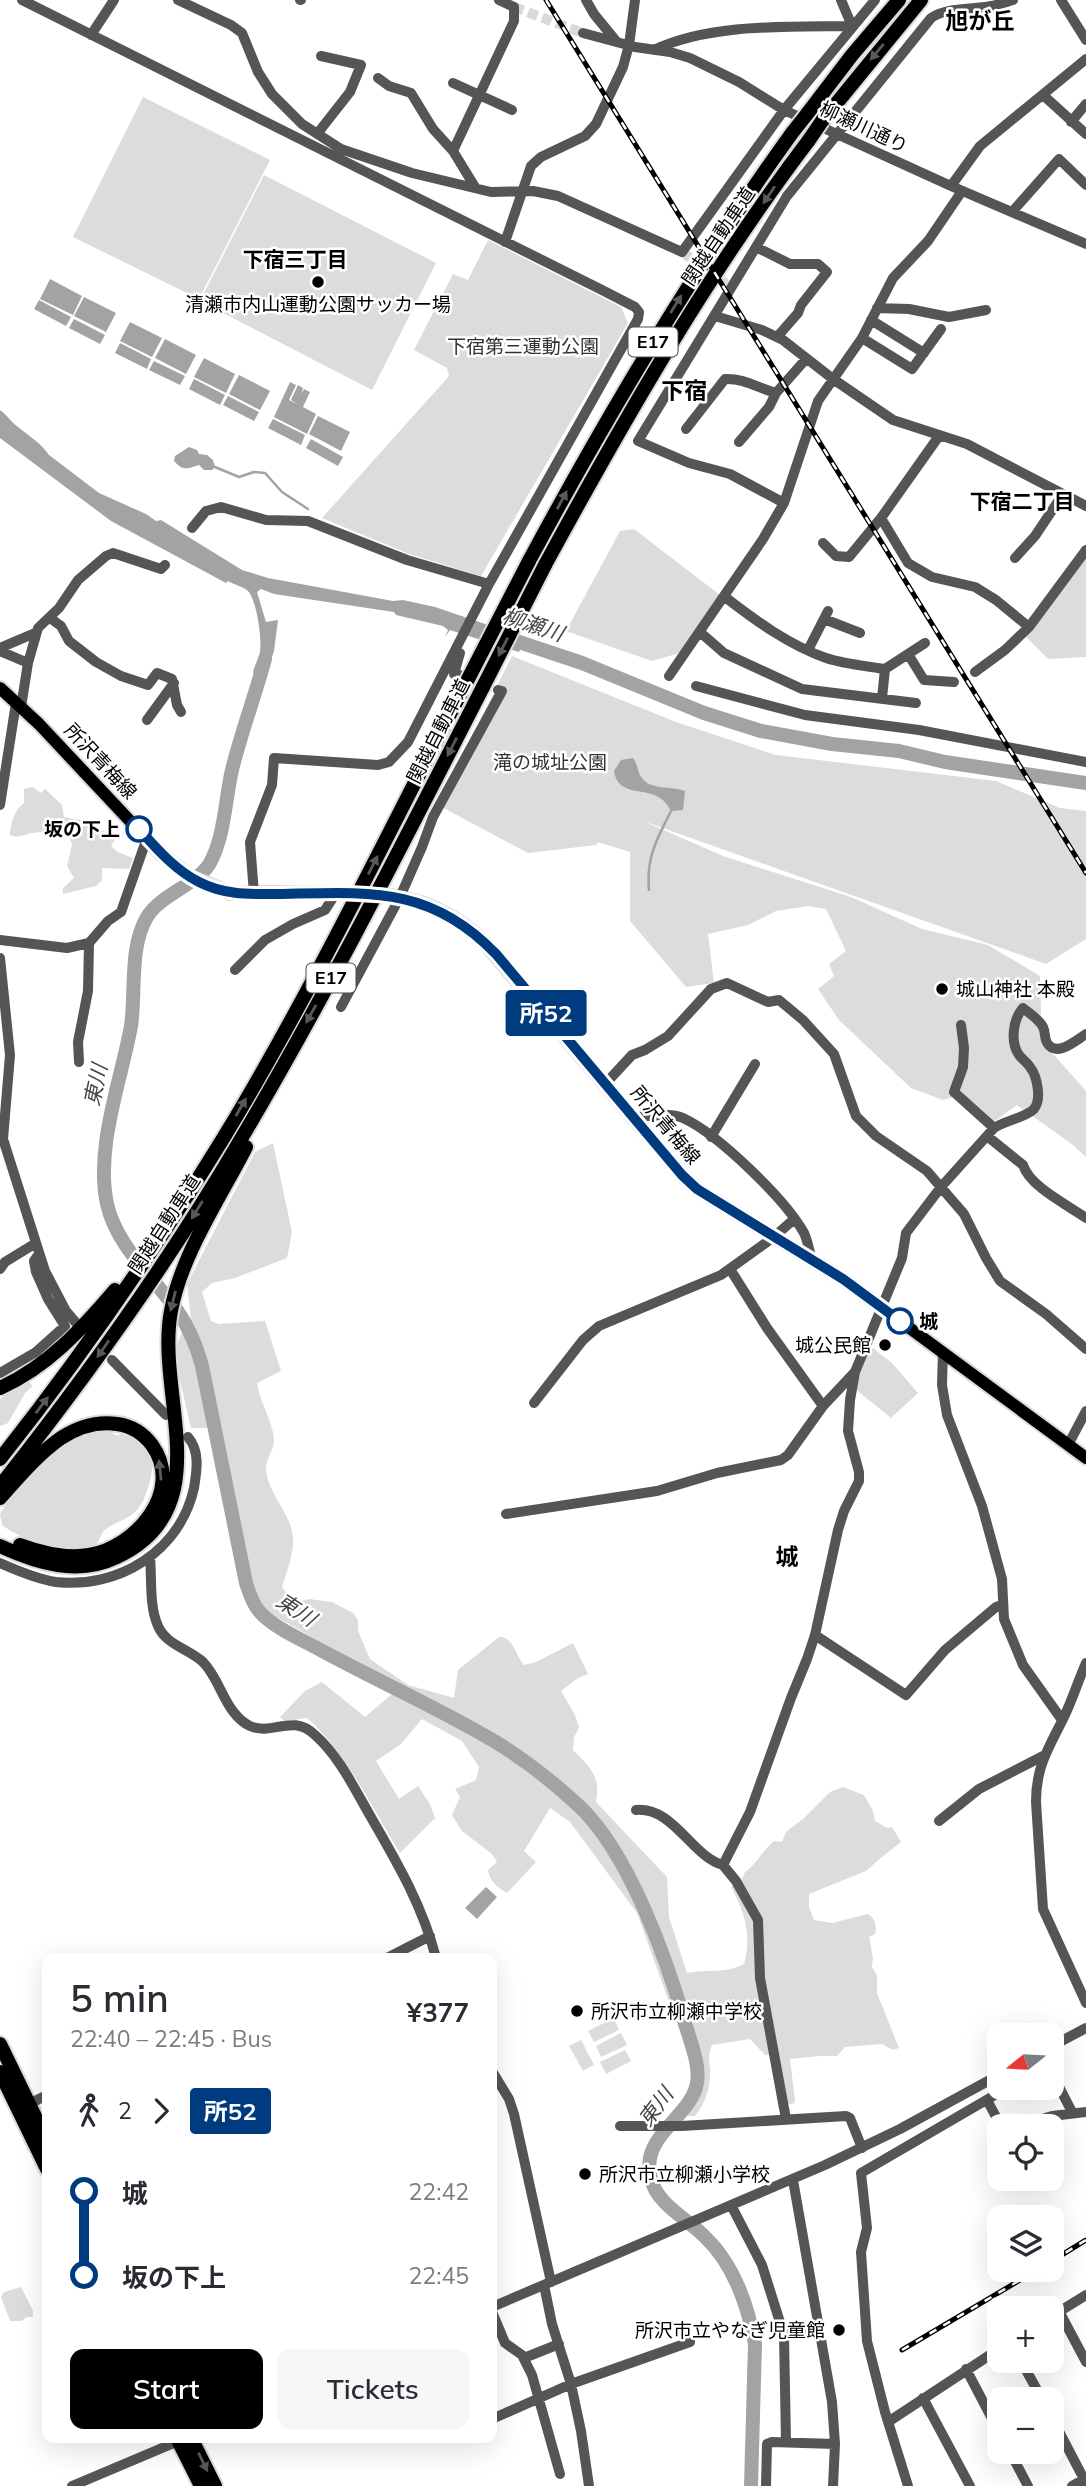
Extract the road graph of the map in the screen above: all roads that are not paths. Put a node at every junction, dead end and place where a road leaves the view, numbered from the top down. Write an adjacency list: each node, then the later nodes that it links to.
1 (22, 0): 15 (street)
2 (114, 0): 15 (street)
3 (178, 0): 30 (street)
4 (499, 0): 25 (street)
5 (586, 0): 17 (street)
6 (635, 0): 18 (street)
7 (841, 0): 13 (street)
8 (875, 0): 13 (street)
9 (899, 0): 83 (highway, 関越自動車道 / E17, one-way to 9, bridge)
10 (921, 0): 108 (highway, 関越自動車道 / E17, one-way to 108, bridge)
11 (1013, 0): 31 (street)
12 (1061, 0): 16 (street)
13 (852, 26): 19 (street); 28 (street)
14 (583, 33): 17 (street, 柳瀬川通り)
15 (91, 34): 34 (street)
16 (1086, 40)
17 (616, 41): 18 (street, 柳瀬川通り)
18 (629, 46): 19 (street, 柳瀬川通り); 39 (street)
19 (654, 50): 28 (street, 柳瀬川通り)
20 (321, 56): 30 (street)
21 (1086, 59): 24 (street)
22 (378, 78): 33 (street)
23 (453, 83): 25 (street)
24 (1043, 95): 29 (street); 36 (street)
25 (481, 96): 27 (street); 33 (street)
26 (1086, 104): 29 (street)
27 (512, 110)
28 (784, 110): 31 (street, 柳瀬川通り); 39 (street)
29 (1071, 122): 32 (street)
30 (317, 134): 34 (street)
31 (837, 134): 36 (street, 柳瀬川通り); 43 (street)
32 (1086, 134)
33 (453, 151): 37 (street)
34 (339, 154): 37 (street); 41 (street)
35 (1086, 185): 40 (street)
36 (951, 186): 38 (street, 柳瀬川通り)
37 (475, 187): 39 (street)
38 (962, 191): 40 (street, 柳瀬川通り); 44 (street)
39 (522, 192): 41 (street)
40 (1012, 212): 42 (street, 柳瀬川通り)
41 (505, 242): 67 (street)
42 (1086, 244)
43 (755, 247): 46 (street); 49 (street)
44 (877, 309): 45 (street); 47 (street)
45 (986, 310)
46 (715, 316): 49 (street); 59 (street)
47 (871, 320): 50 (street); 51 (street)
48 (942, 329): 51 (street)
49 (777, 337): 52 (street)
50 (862, 338): 51 (street); 53 (street)
51 (924, 353)
52 (806, 359): 53 (street); 54 (street)
53 (833, 379): 56 (street); 59 (street)
54 (776, 393): 55 (street); 57 (street)
55 (685, 429)
56 (939, 436): 58 (street); 61 (street)
57 (739, 442)
58 (1063, 494): 60 (street); 65 (street)
59 (784, 503): 68 (street)
60 (1086, 506)
61 (881, 517): 63 (street); 70 (street)
62 (192, 527): 67 (street)
63 (823, 544)
64 (1086, 550): 70 (street)
65 (1016, 558)
66 (164, 565): 69 (street)
67 (489, 584): 80 (street)
68 (724, 597): 71 (street); 76 (street)
69 (50, 618): 73 (street); 84 (street)
70 (1029, 627): 81 (street)
71 (701, 632): 82 (street); 89 (street)
72 (860, 633): 76 (street)
73 (35, 634): 75 (street); 78 (street)
74 (925, 643): 77 (street)
75 (0, 650): 78 (street)
76 (808, 650): 79 (street)
77 (908, 654): 79 (street); 85 (street)
78 (28, 663): 91 (street)
79 (885, 669): 89 (street)
80 (443, 670): 83 (street); 98 (street)
81 (975, 672)
82 (669, 676)
83 (462, 679): 123 (highway, 関越自動車道 / E17, one-way to 83)
84 (174, 682): 92 (street); 93 (street)
85 (954, 682)
86 (696, 686): 94 (street)
87 (0, 688): 91 (main road, 所沢青梅線)
88 (498, 690): 99 (street)
89 (882, 698): 90 (street)
90 (916, 703)
91 (19, 705): 95 (street); 96 (main road, 所沢青梅線)
92 (181, 712)
93 (147, 720)
94 (1086, 762)
95 (0, 805)
96 (146, 838): 98 (main road, 所沢青梅線); 101 (street)
97 (338, 893): 98 (main road, 所沢青梅線); 99 (main road, 所沢青梅線, bridge); 103 (street)
98 (254, 894)
99 (395, 896): 104 (street); 110 (main road, 所沢青梅線)
100 (0, 940): 101 (street)
101 (89, 943): 107 (street)
102 (0, 957): 118 (street)
103 (235, 970)
104 (341, 1007)
105 (961, 1025): 112 (street)
106 (1086, 1034): 112 (street)
107 (79, 1062)
108 (284, 1063): 140 (highway, 関越自動車道 / E17, one-way to 140); 144 (highway, one-way to 144)
109 (755, 1064): 113 (street)
110 (606, 1083): 111 (main road, 所沢青梅線); 114 (street)
111 (635, 1117): 113 (street); 117 (main road, 所沢青梅線)
112 (991, 1132): 114 (street); 115 (street)
113 (711, 1137): 116 (street)
114 (941, 1187): 124 (street); 126 (street)
115 (1086, 1218)
116 (793, 1220): 117 (street); 120 (street)
117 (774, 1237): 120 (main road, 所沢青梅線); 122 (street)
118 (36, 1243): 119 (street); 121 (street)
119 (40, 1254): 125 (street); 130 (street)
120 (811, 1259): 124 (main road, 所沢青梅線)
121 (0, 1269)
122 (730, 1269): 132 (street); 133 (street)
123 (129, 1277): 131 (highway); 139 (highway, 関越自動車道, one-way to 123)
124 (880, 1306): 127 (main road, 所沢青梅線); 129 (street)
125 (77, 1324)
126 (1086, 1349)
127 (943, 1352): 137 (main road, 所沢青梅線); 147 (street)
128 (112, 1360): 135 (street)
129 (855, 1372): 133 (street); 148 (street)
130 (0, 1373)
131 (0, 1388)
132 (534, 1403)
133 (823, 1406): 142 (street)
134 (1086, 1410): 137 (street)
135 (166, 1415)
136 (188, 1437): 145 (street)
137 (1068, 1445): 138 (main road, 所沢青梅線)
138 (1086, 1458)
139 (0, 1459)
140 (0, 1486)
141 (0, 1498): 143 (highway, one-way to 141)
142 (506, 1514)
143 (0, 1536)
144 (0, 1546)
145 (150, 1557): 146 (street); 155 (street)
146 (0, 1563)
147 (1002, 1605): 148 (street); 150 (street)
148 (815, 1635): 154 (street)
149 (1086, 1663): 150 (street)
150 (1062, 1720): 151 (street)
151 (1043, 1756): 153 (street); 158 (street)
152 (636, 1810): 154 (street)
153 (939, 1821)
154 (723, 1865): 173 (street)
155 (430, 1936): 156 (street); 157 (street)
156 (397, 1953)
157 (435, 1953)
158 (1086, 2003)
159 (1086, 2028): 160 (street)
160 (1064, 2040)
161 (0, 2044): 168 (highway)
162 (0, 2072): 177 (highway)
163 (497, 2079): 180 (street)
164 (987, 2081): 176 (street)
165 (1064, 2096): 169 (street)
166 (42, 2098): 168 (street)
167 (987, 2100): 171 (street); 199 (street)
168 (29, 2104): 175 (highway)
169 (1072, 2112): 170 (street); 172 (street)
170 (1086, 2112)
171 (995, 2114)
172 (1064, 2114)
173 (786, 2119): 174 (street); 176 (street)
174 (620, 2126)
175 (42, 2131)
176 (862, 2148): 178 (street)
177 (42, 2159)
178 (793, 2180): 179 (street); 186 (street)
179 (731, 2205): 180 (street); 187 (street)
180 (548, 2284): 182 (street); 189 (street)
181 (1086, 2295): 183 (street)
182 (497, 2308)
183 (1064, 2308)
184 (497, 2323): 191 (street)
185 (1064, 2328): 192 (street)
186 (819, 2329): 187 (street); 205 (street)
187 (784, 2335): 201 (street)
188 (690, 2342): 194 (street)
189 (559, 2344): 191 (street); 194 (street)
190 (987, 2356): 193 (street)
191 (524, 2358): 195 (street)
192 (1086, 2362)
193 (966, 2369): 196 (street); 197 (street)
194 (571, 2384): 195 (street); 212 (street)
195 (539, 2397): 198 (street); 207 (street)
196 (923, 2398): 199 (street); 216 (street)
197 (987, 2409)
198 (497, 2416)
199 (888, 2422): 215 (street)
200 (1064, 2441): 208 (street)
201 (786, 2442): 205 (street); 213 (street)
202 (171, 2443): 209 (street)
203 (185, 2443): 210 (highway)
204 (186, 2443): 211 (highway, one-way to 211)
205 (835, 2444): 214 (street)
206 (1016, 2464): 217 (street)
207 (560, 2474)
208 (1085, 2480): 218 (street)
209 (72, 2486)
210 (201, 2486)
211 (215, 2486)
212 (589, 2486)
213 (766, 2486)
214 (833, 2486)
215 (907, 2486)
216 (970, 2486)
217 (1028, 2486)
218 (1072, 2486)

